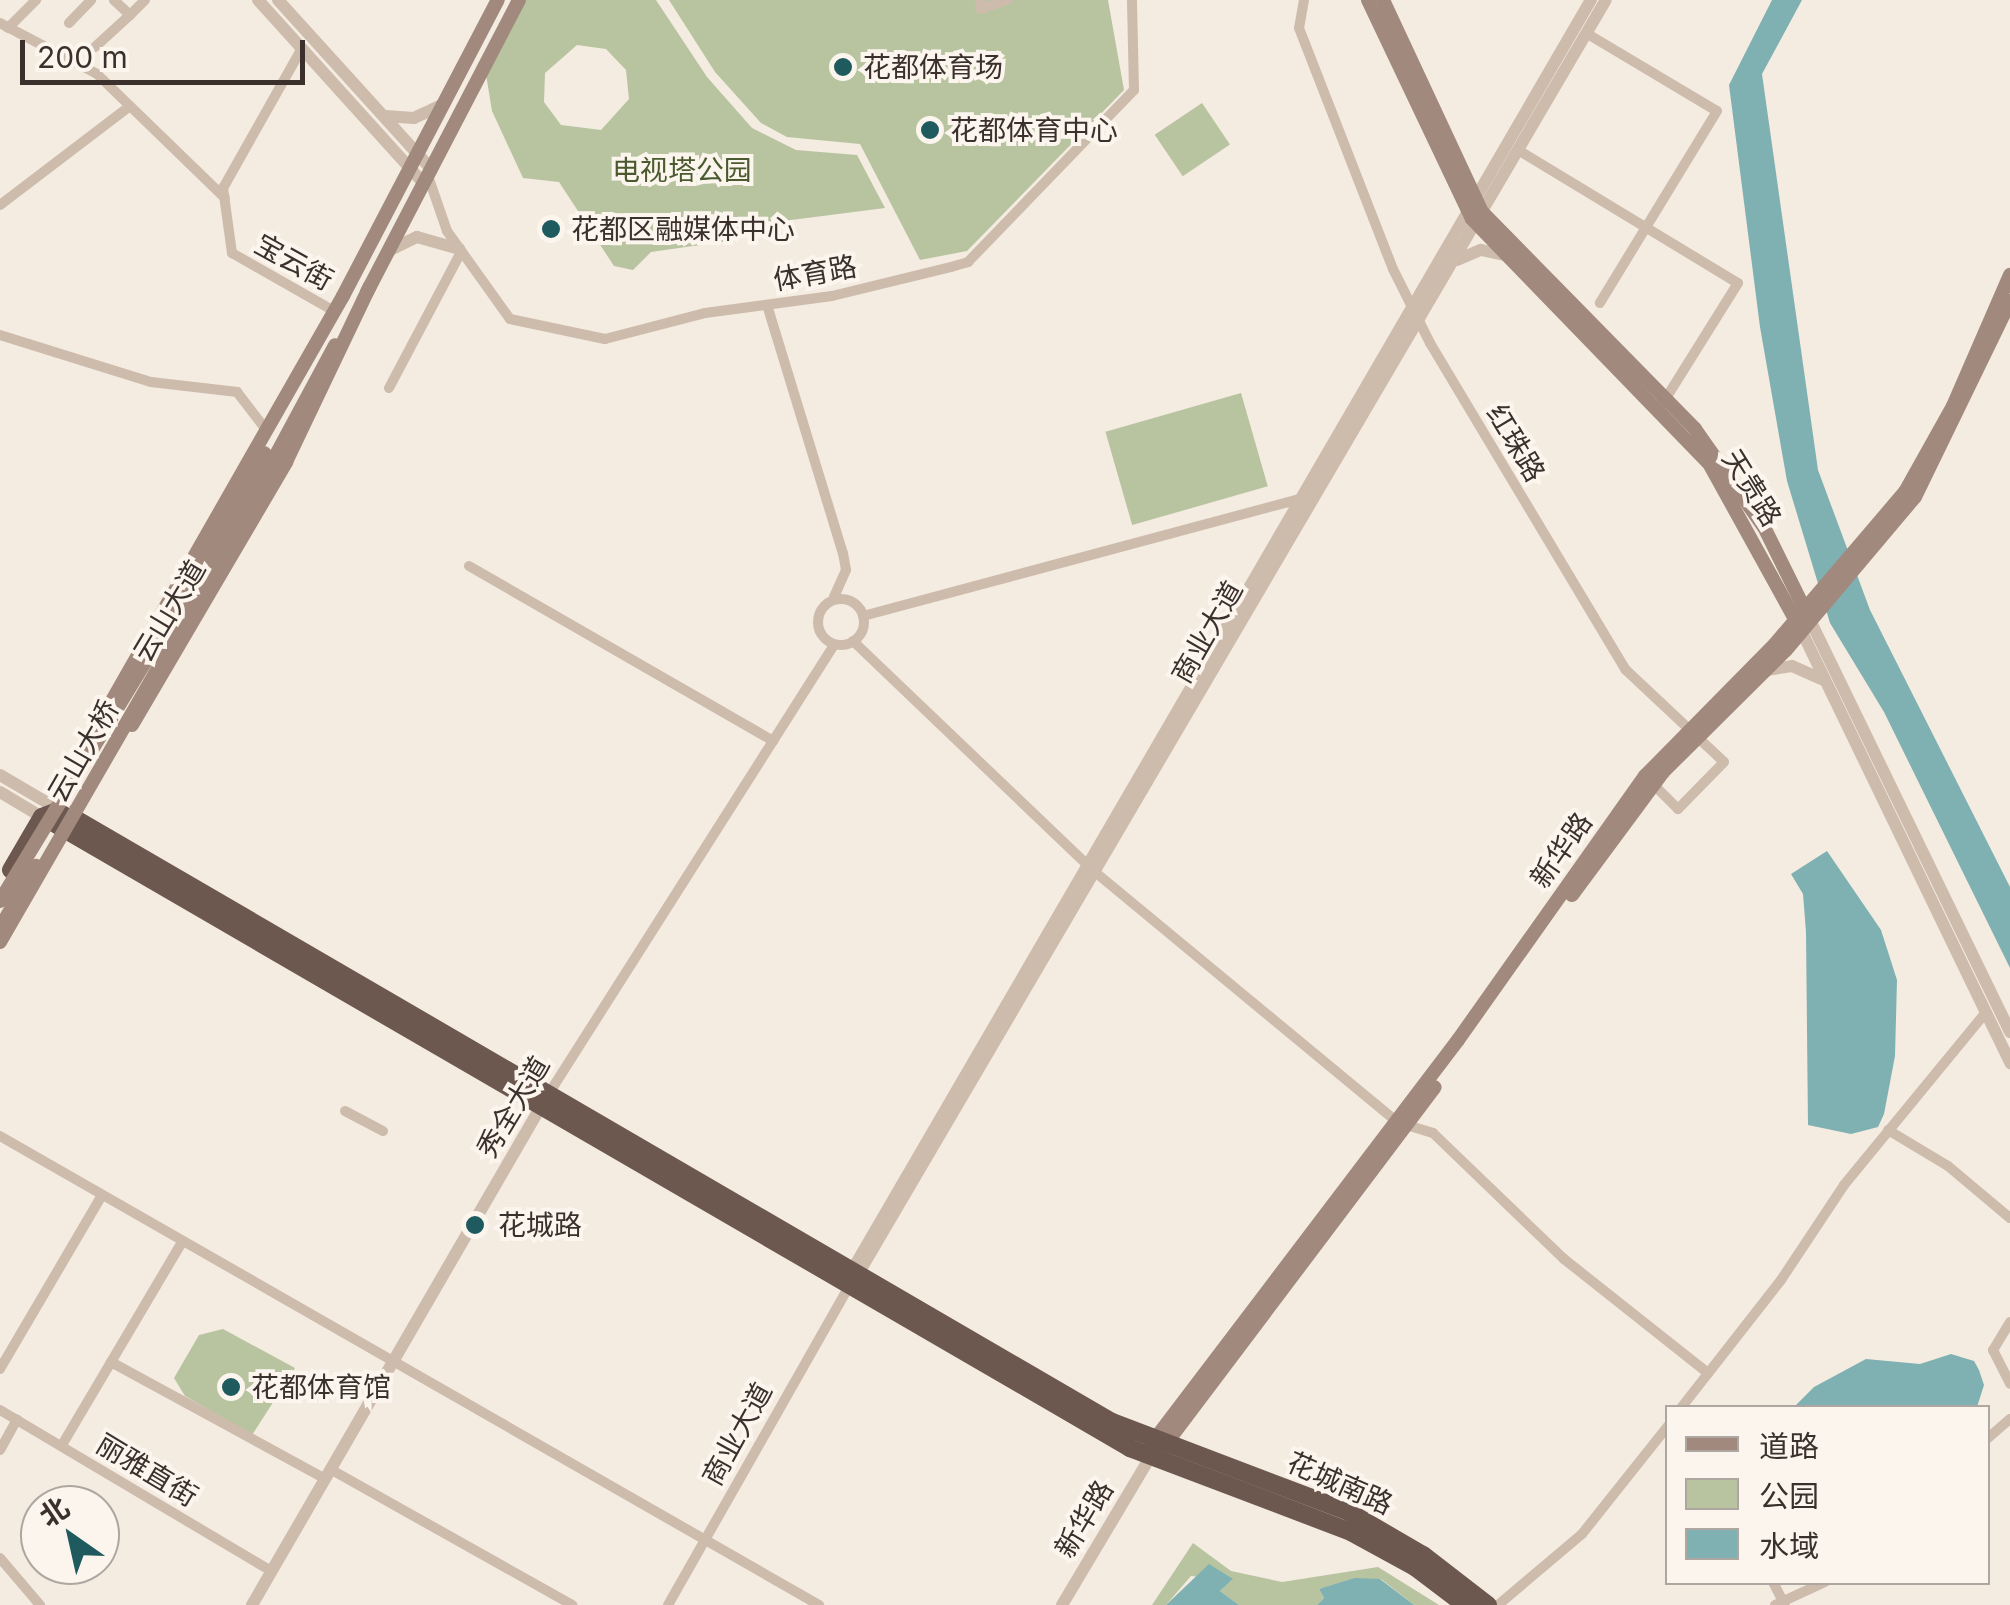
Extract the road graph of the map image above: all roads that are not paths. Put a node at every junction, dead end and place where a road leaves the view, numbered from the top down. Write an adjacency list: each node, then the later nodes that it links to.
1 (36, 0): 19 (street)
2 (90, 0): 18 (street)
3 (114, 0): 17 (street)
4 (145, 0): 17 (street)
5 (258, 0): 22 (street)
6 (278, 0): 25 (street)
7 (498, 0): 23 (main road, 云山大道)
8 (518, 0): 31 (main road, 云山大道)
9 (980, 0): 10 (street)
10 (1008, 0)
11 (1132, 0): 45 (street, 体育路)
12 (1304, 0): 47 (street, 红珠路)
13 (1368, 0): 34 (main road, 天贵路)
14 (1384, 0): 29 (main road, 天贵路)
15 (1591, 0): 28 (street, 商业大道)
16 (1606, 0): 20 (street, 商业大道)
17 (130, 16): 21 (street)
18 (69, 22)
19 (4, 26): 24 (street)
20 (1586, 33): 26 (street, 商业大道); 35 (street)
21 (94, 47)
22 (302, 48): 30 (street); 32 (street)
23 (444, 104): 25 (street); 27 (main road, 云山大道)
24 (130, 106): 32 (street); 33 (street)
25 (384, 116): 27 (street)
26 (1518, 150): 34 (street, 商业大道); 35 (street)
27 (419, 154): 30 (main road, 云山大道); 31 (street)
28 (1498, 160): 29 (street); 34 (street, 商业大道)
29 (1457, 167): 34 (main road, 天贵路)
30 (410, 168): 31 (street); 42 (main road, 云山大道)
31 (428, 177): 36 (main road, 云山大道); 37 (street, 体育路)
32 (224, 198): 46 (street, 宝云街)
33 (0, 205)
34 (1475, 211): 38 (main road, 天贵路); 39 (street, 商业大道); 47 (street, 商业大道); 50 (main road, 天贵路)
35 (1646, 227): 44 (street); 50 (street)
36 (390, 250): 37 (street); 41 (main road, 云山大道)
37 (460, 250): 45 (street, 体育路); 49 (street)
38 (1505, 255): 39 (street); 50 (main road, 天贵路)
39 (1449, 269): 47 (street, 商业大道)
40 (2010, 275): 53 (main road, 新华路)
41 (370, 286): 55 (main road, 云山大道); 68 (main road, 云山大道)
42 (343, 296): 46 (main road, 云山大道); 55 (main road, 云山大道)
43 (2010, 301): 53 (main road, 新华路)
44 (1600, 303)
45 (767, 305): 56 (street)
46 (334, 310): 51 (main road, 云山大道)
47 (1416, 313): 52 (street, 商业大道); 63 (street, 红珠路)
48 (0, 336): 51 (street)
49 (389, 388)
50 (1663, 402): 57 (main road, 天贵路)
51 (267, 430): 68 (main road, 云山大道)
52 (1310, 496): 58 (street); 69 (street, 商业大道)
53 (1857, 558): 57 (main road, 新华路)
54 (469, 566): 64 (street)
55 (202, 580): 71 (main road, 云山大桥, bridge); 73 (main road, 云山大桥, bridge)
56 (834, 596): 58 (street); 60 (street)
57 (1808, 615): 61 (main road, 新华路); 62 (street, 天贵路); 63 (main road, 新华路); 76 (street, 天贵路)
58 (862, 616): 59 (street)
59 (853, 641): 60 (street); 69 (street)
60 (834, 645): 64 (street, 秀全大道)
61 (1765, 671): 62 (street); 63 (main road, 新华路)
62 (1826, 683): 75 (street, 天贵路)
63 (1691, 732): 66 (main road, 新华路); 66 (street, 红珠路)
64 (773, 741): 78 (street, 秀全大道)
65 (0, 775): 68 (street)
66 (1650, 780): 80 (main road, 新华路)
67 (0, 792): 68 (street)
68 (60, 818): 70 (highway, 云山大道); 72 (main road); 74 (highway, 云山大道); 78 (highway)
69 (1092, 868): 80 (street); 87 (street, 商业大道)
70 (2, 885): 71 (main road)
71 (0, 904)
72 (0, 928)
73 (0, 942)
74 (0, 954)
75 (1986, 1012): 77 (street, 天贵路); 82 (street)
76 (2010, 1032)
77 (2010, 1063)
78 (545, 1100): 87 (highway); 90 (street, 秀全大道)
79 (346, 1112): 81 (street)
80 (1403, 1123): 92 (street); 101 (main road, 新华路)
81 (383, 1130)
82 (1888, 1130): 85 (street); 92 (street)
83 (0, 1136): 84 (street)
84 (102, 1198): 86 (street); 91 (street)
85 (2010, 1218)
86 (182, 1244): 89 (street); 90 (street)
87 (853, 1278): 101 (highway); 104 (street, 商业大道)
88 (2010, 1322): 93 (street)
89 (111, 1362): 100 (street); 103 (street)
90 (392, 1362): 103 (street, 秀全大道); 104 (street)
91 (0, 1369)
92 (1708, 1373): 94 (street)
93 (2010, 1384)
94 (1683, 1405)
95 (0, 1410): 97 (street, 丽雅直街)
96 (2010, 1419): 99 (street)
97 (17, 1420): 100 (street, 丽雅直街); 102 (street)
98 (1665, 1430): 117 (street)
99 (1990, 1436)
100 (62, 1445): 106 (street, 丽雅直街)
101 (1156, 1449): 114 (street, 新华路); 115 (highway, 花城南路); 116 (highway, 花城南路)
102 (0, 1450)
103 (327, 1474): 106 (street, 秀全大道); 111 (street)
104 (706, 1539): 112 (street, 商业大道); 113 (street)
105 (0, 1558): 109 (street)
106 (270, 1571): 110 (street, 秀全大道)
107 (1820, 1585): 108 (street)
108 (1781, 1604)
109 (40, 1605)
110 (252, 1605)
111 (572, 1605)
112 (668, 1605)
113 (818, 1605)
114 (1062, 1605)
115 (1465, 1605)
116 (1488, 1605)
117 (1498, 1605)

